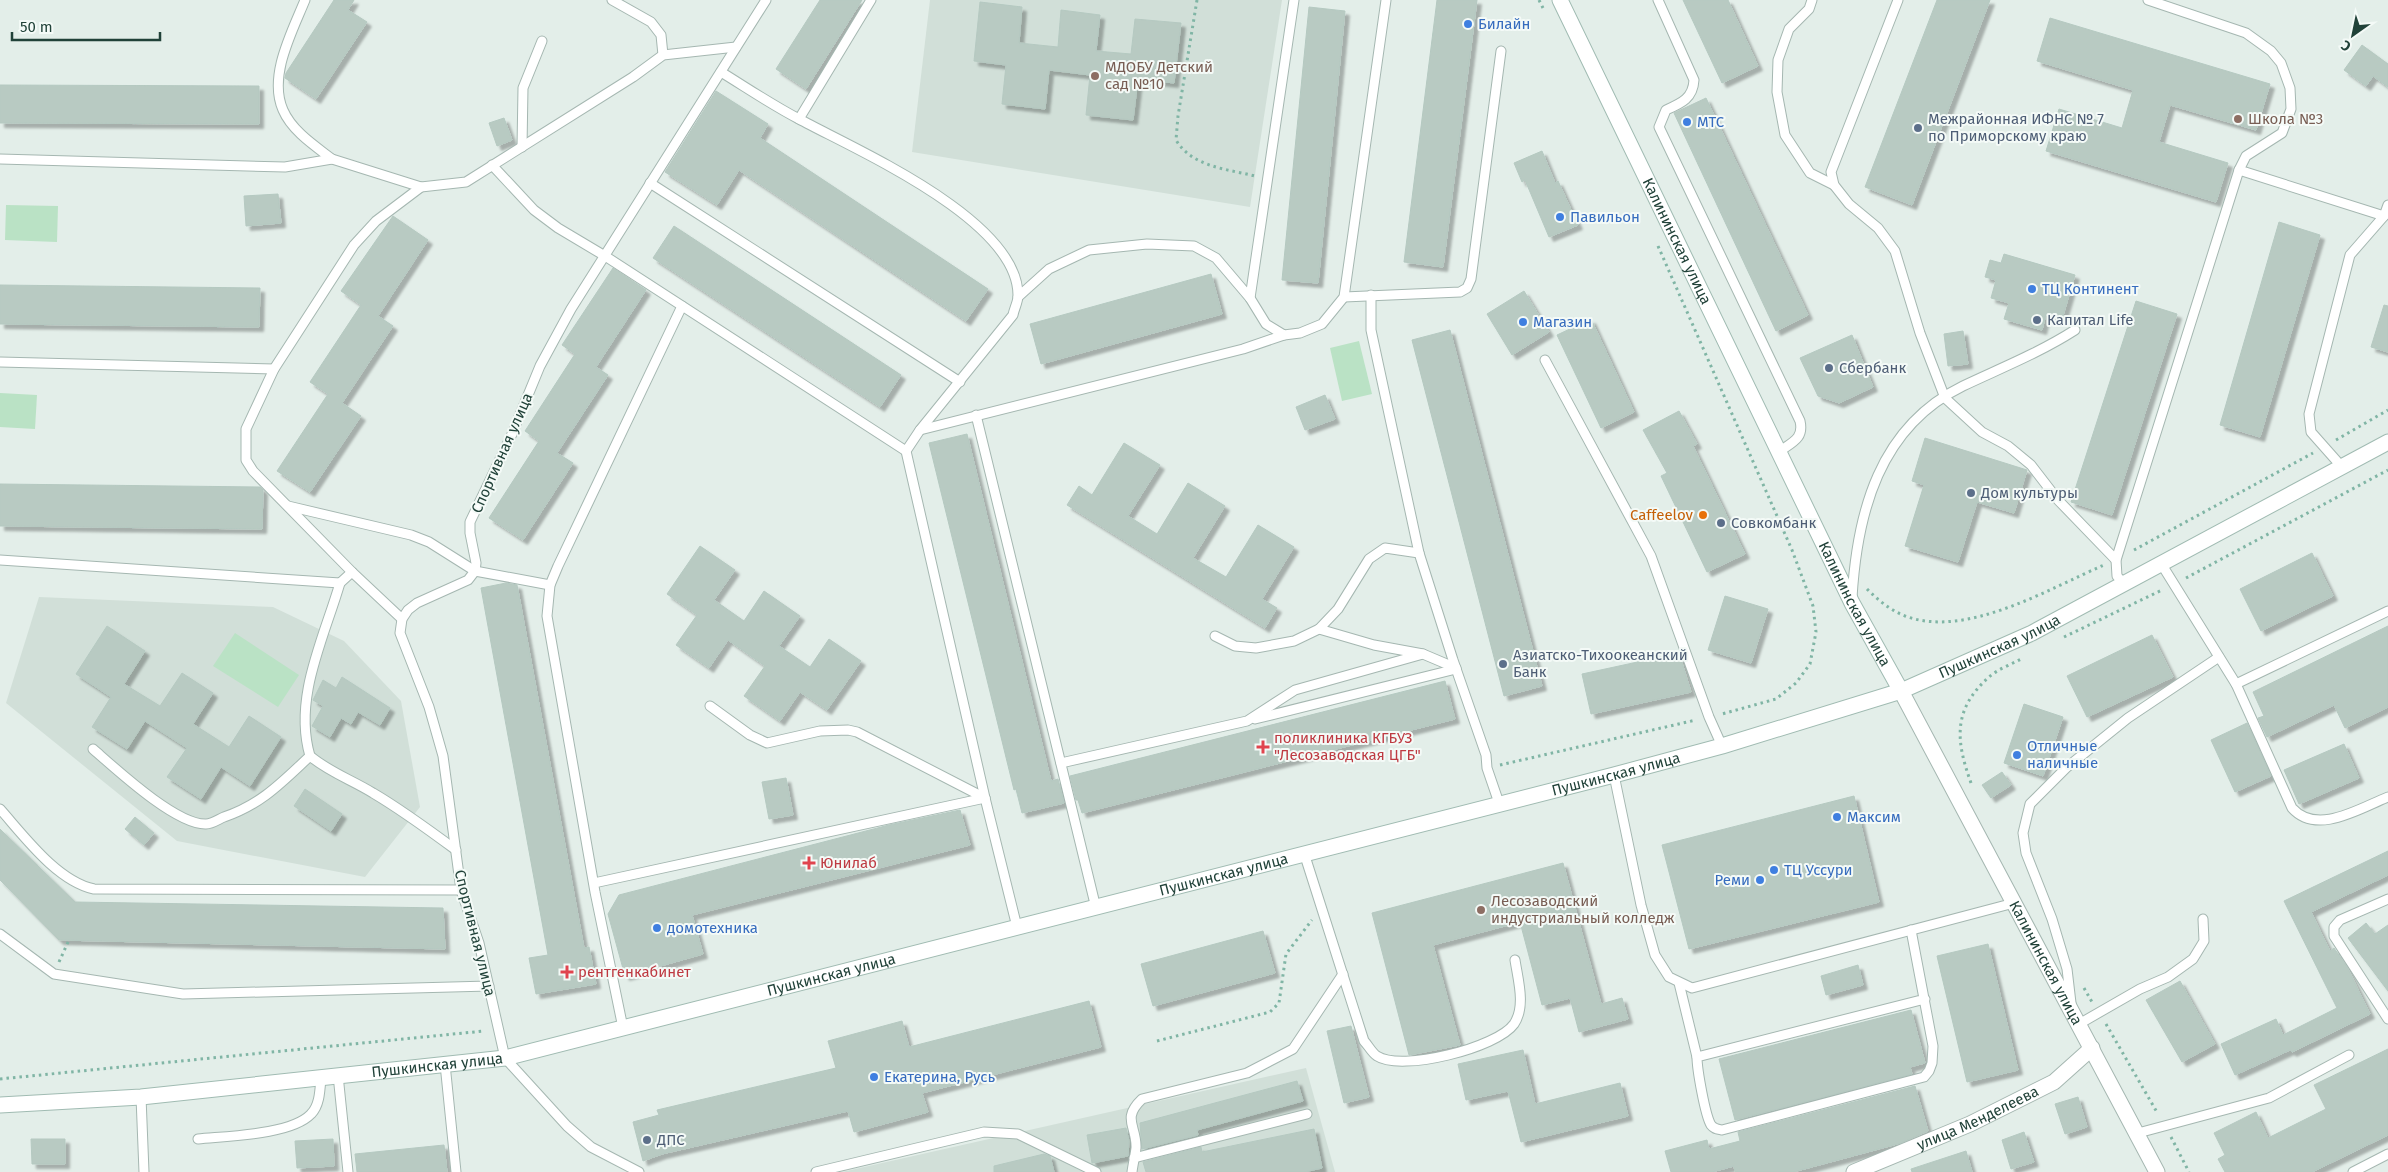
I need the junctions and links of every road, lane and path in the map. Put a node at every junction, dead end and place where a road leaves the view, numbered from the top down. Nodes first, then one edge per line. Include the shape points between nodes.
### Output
1 (305, 0) edge
2 (612, 0) edge
3 (766, 0) edge
4 (871, 0) edge
5 (1197, 0) edge
6 (1294, 0) edge
7 (1386, 0) edge
8 (1539, 0) edge
9 (1560, 0) edge
10 (1658, 0) edge
11 (1812, 0) edge
12 (1898, 0) edge
13 (2148, 0) edge
14 (1543, 9) dead end
15 (542, 41) dead end
16 (736, 47) junction
17 (1501, 51) dead end
18 (663, 55) junction
19 (721, 72) junction
20 (799, 119) junction
21 (522, 147) junction
22 (0, 159) edge
23 (332, 159) junction
24 (492, 165) junction
25 (2239, 170) junction
26 (1268, 179) junction
27 (650, 183) junction
28 (1834, 185) junction
29 (421, 187) junction
30 (2388, 205) edge
31 (2384, 216) junction
32 (1654, 237) dead end
33 (605, 256) junction
34 (1344, 296) junction
35 (1371, 296) junction
36 (1018, 297) junction
37 (1250, 298) junction
38 (682, 306) junction
39 (2075, 330) dead end
40 (1284, 335) junction
41 (1545, 360) dead end
42 (0, 362) edge
43 (274, 369) junction
44 (960, 382) junction
45 (1945, 398) junction
46 (2388, 410) edge
47 (976, 415) junction
48 (920, 430) junction
49 (2388, 442) edge
50 (2324, 447) junction
51 (906, 451) junction
52 (1780, 451) junction
53 (2342, 467) junction
54 (2388, 470) edge
55 (288, 506) junction
56 (1419, 552) junction
57 (0, 560) edge
58 (2116, 560) junction
59 (2162, 565) junction
60 (1854, 570) junction
61 (475, 571) junction
62 (352, 572) junction
63 (340, 583) junction
64 (2174, 584) junction
65 (550, 585) junction
66 (2125, 585) junction
67 (1852, 603) junction
68 (2388, 611) edge
69 (402, 619) junction
70 (1319, 629) junction
71 (1215, 636) dead end
72 (2061, 639) dead end
73 (1423, 654) junction
74 (2026, 656) dead end
75 (2219, 657) junction
76 (1456, 668) junction
77 (2236, 684) junction
78 (1901, 691) junction
79 (710, 706) dead end
80 (1709, 717) junction
81 (1247, 721) junction
82 (1722, 746) junction
83 (93, 749) dead end
84 (310, 756) junction
85 (1061, 762) junction
86 (1487, 768) junction
87 (1614, 775) junction
88 (1973, 788) dead end
89 (2388, 797) edge
90 (985, 798) junction
91 (1499, 803) junction
92 (0, 809) edge
93 (456, 850) junction
94 (1304, 853) junction
95 (594, 883) junction
96 (461, 890) junction
97 (2388, 899) edge
98 (2014, 903) junction
99 (1321, 907) junction
100 (1096, 908) junction
101 (2203, 919) dead end
102 (1018, 927) junction
103 (1912, 930) junction
104 (0, 934) edge
105 (69, 940) dead end
106 (1515, 960) dead end
107 (54, 974) junction
108 (1343, 974) junction
109 (1679, 983) junction
110 (2081, 984) dead end
111 (489, 986) junction
112 (1925, 999) junction
113 (2072, 1010) junction
114 (2100, 1014) junction
115 (2388, 1019) edge
116 (2079, 1024) junction
117 (623, 1028) junction
118 (499, 1030) junction
119 (1157, 1041) dead end
120 (2092, 1048) junction
121 (2349, 1055) dead end
122 (1697, 1056) junction
123 (505, 1058) junction
124 (445, 1064) junction
125 (338, 1075) junction
126 (321, 1077) junction
127 (0, 1080) edge
128 (141, 1097) junction
129 (0, 1105) edge
130 (1307, 1114) dead end
131 (2165, 1126) junction
132 (2138, 1133) junction
133 (198, 1139) dead end
134 (2388, 1154) edge
135 (1134, 1158) junction
136 (144, 1172) edge
137 (348, 1172) edge
138 (456, 1172) edge
139 (639, 1172) edge
140 (816, 1172) edge
141 (1096, 1172) edge
142 (1132, 1172) edge
143 (1854, 1172) edge
144 (2157, 1172) edge
145 (2189, 1172) edge
146 (2354, 1172) edge

1 - 23 lane via 287,47 278,94 284,112 304,137
2 - 18 lane via 651,22 661,35
3 - 16 lane, Спортивная улица
4 - 20 lane
5 - 26 path via 1176,140 1187,154 1209,166
6 - 26 lane
7 - 34 lane
8 - 14 path
9 - 52 main road, Калининская улица
10 - 52 lane via 1694,80 1693,90 1686,101 1666,110 1659,127 1800,421 1800,435
11 - 28 lane via 1809,9 1788,29 1778,60 1777,92 1785,135 1810,173
12 - 28 lane via 1831,172
13 - 25 lane via 2246,33 2271,51 2280,64 2290,88 2291,109 2282,133 2246,156
15 - 21 lane via 524,88
16 - 18 lane
16 - 19 lane, Спортивная улица
17 - 35 lane via 1471,279 1467,288 1460,292
18 - 21 lane
19 - 20 lane
19 - 27 lane, Спортивная улица
20 - 36 lane via 906,176 956,208 1004,255 1014,277
21 - 24 lane
22 - 23 lane via 285,167
23 - 29 lane
24 - 29 lane via 466,182
24 - 33 lane via 534,210
25 - 31 lane
25 - 58 lane
26 - 37 lane
27 - 33 lane, Спортивная улица
27 - 44 lane
28 - 45 lane via 1849,204 1878,228 1895,251 1920,333
29 - 43 lane via 376,221 354,245
30 - 31 lane
31 - 50 lane via 2350,255 2309,414 2311,432
32 - 80 path via 1792,550 1813,606 1816,632 1810,664 1796,683 1776,699
33 - 38 lane
33 - 61 lane, Спортивная улица via 540,366 470,522
34 - 35 lane
34 - 40 lane via 1322,324 1300,334
35 - 56 lane via 1372,330
36 - 37 lane via 1049,269 1089,250 1146,244 1194,246 1216,258
36 - 44 lane via 1013,315
37 - 40 lane via 1266,324
38 - 51 lane
38 - 65 lane
39 - 45 lane via 2050,347 1961,387
40 - 47 lane via 1243,349
41 - 80 lane via 1652,556
42 - 43 lane
43 - 55 lane via 246,429 246,460
44 - 48 lane
45 - 58 lane via 1982,432 2008,446 2031,465 2058,500
45 - 60 lane via 1904,430 1878,471 1860,530
46 - 50 path
47 - 48 lane
47 - 85 lane
48 - 51 lane
49 - 53 main road, Пушкинская улица
50 - 53 lane
50 - 58 path
51 - 90 lane
52 - 67 main road, Калининская улица
53 - 59 main road, Пушкинская улица
54 - 64 path
55 - 61 lane via 411,535 429,542
55 - 62 lane
56 - 70 lane via 1385,548 1369,559 1338,609
56 - 76 lane
57 - 63 lane
58 - 60 path via 1998,611 1937,622 1905,616 1880,602 1861,583
58 - 66 lane via 2117,576
59 - 64 lane
59 - 66 main road, Пушкинская улица
60 - 67 lane
61 - 65 lane
61 - 69 lane via 468,580 418,603
62 - 63 lane
62 - 69 lane
63 - 84 lane via 310,679 305,738
64 - 72 path
64 - 75 lane
65 - 95 lane via 547,616
66 - 78 main road, Пушкинская улица via 2032,633
67 - 78 main road, Калининская улица
68 - 77 lane
69 - 93 lane, Спортивная улица via 400,633 429,707 443,756
70 - 71 lane via 1294,641 1256,648 1235,646
70 - 73 lane via 1374,645
73 - 76 lane
73 - 81 lane via 1295,690
74 - 88 path via 1990,677 1968,702 1962,716 1963,759
75 - 77 lane
75 - 113 lane via 2128,718 2066,768 2030,804 2023,833 2026,853 2067,969
76 - 81 lane
76 - 86 lane via 1486,755
77 - 89 lane via 2292,808 2299,816 2313,821 2335,819
78 - 82 main road, Пушкинская улица
78 - 98 main road, Калининская улица
79 - 90 lane via 750,735 767,743 820,731 857,732
80 - 82 lane
80 - 86 path
81 - 85 lane
82 - 87 main road, Пушкинская улица
83 - 84 lane via 143,792 184,818 206,824 246,810
84 - 93 lane via 404,812
85 - 100 lane
86 - 91 lane
87 - 91 main road, Пушкинская улица
87 - 109 lane via 1641,905 1655,955 1669,977
90 - 95 lane
90 - 102 lane
91 - 94 main road, Пушкинская улица
92 - 96 lane via 44,858 74,882 94,889
93 - 96 lane, Спортивная улица
94 - 99 lane
94 - 100 main road, Пушкинская улица
95 - 117 lane
96 - 111 lane, Спортивная улица
97 - 115 lane via 2340,920 2334,927 2334,936
98 - 103 lane
98 - 113 main road, Калининская улица
99 - 108 lane
99 - 119 path via 1286,954 1279,1003 1270,1012
100 - 102 main road, Пушкинская улица
101 - 114 lane via 2204,941 2193,959 2168,977
102 - 117 main road, Пушкинская улица
103 - 109 lane via 1692,988
103 - 112 lane
104 - 107 lane
105 - 107 path
106 - 108 lane via 1521,1007 1514,1024 1501,1036 1456,1054 1400,1061 1377,1056 1364,1041
107 - 111 lane via 183,994
108 - 135 lane via 1293,1049 1247,1073 1142,1099 1133,1107 1130,1122 1136,1146
109 - 122 lane
110 - 114 path
111 - 118 lane, Спортивная улица
112 - 122 lane
112 - 122 lane via 1934,1055 1924,1077 1722,1130 1710,1124
113 - 116 main road, Калининская улица
114 - 116 lane
114 - 131 path
116 - 120 main road, Калининская улица
117 - 123 main road, Пушкинская улица
118 - 123 lane, Спортивная улица
118 - 127 path
120 - 132 main road, Калининская улица
120 - 143 main road, улица Менделеева via 2054,1082 1970,1124
121 - 131 lane via 2269,1098
123 - 124 main road, Пушкинская улица
123 - 139 lane via 567,1126 591,1146
124 - 125 main road, Пушкинская улица
124 - 138 lane
125 - 126 main road, Пушкинская улица
125 - 137 lane
126 - 128 main road, Пушкинская улица
126 - 133 lane via 318,1100 311,1114 285,1129
128 - 129 main road, Пушкинская улица
128 - 136 lane
130 - 135 lane
131 - 132 lane
131 - 145 path
132 - 144 main road, Калининская улица
134 - 146 lane
135 - 142 lane
140 - 141 lane via 984,1132 1018,1134

